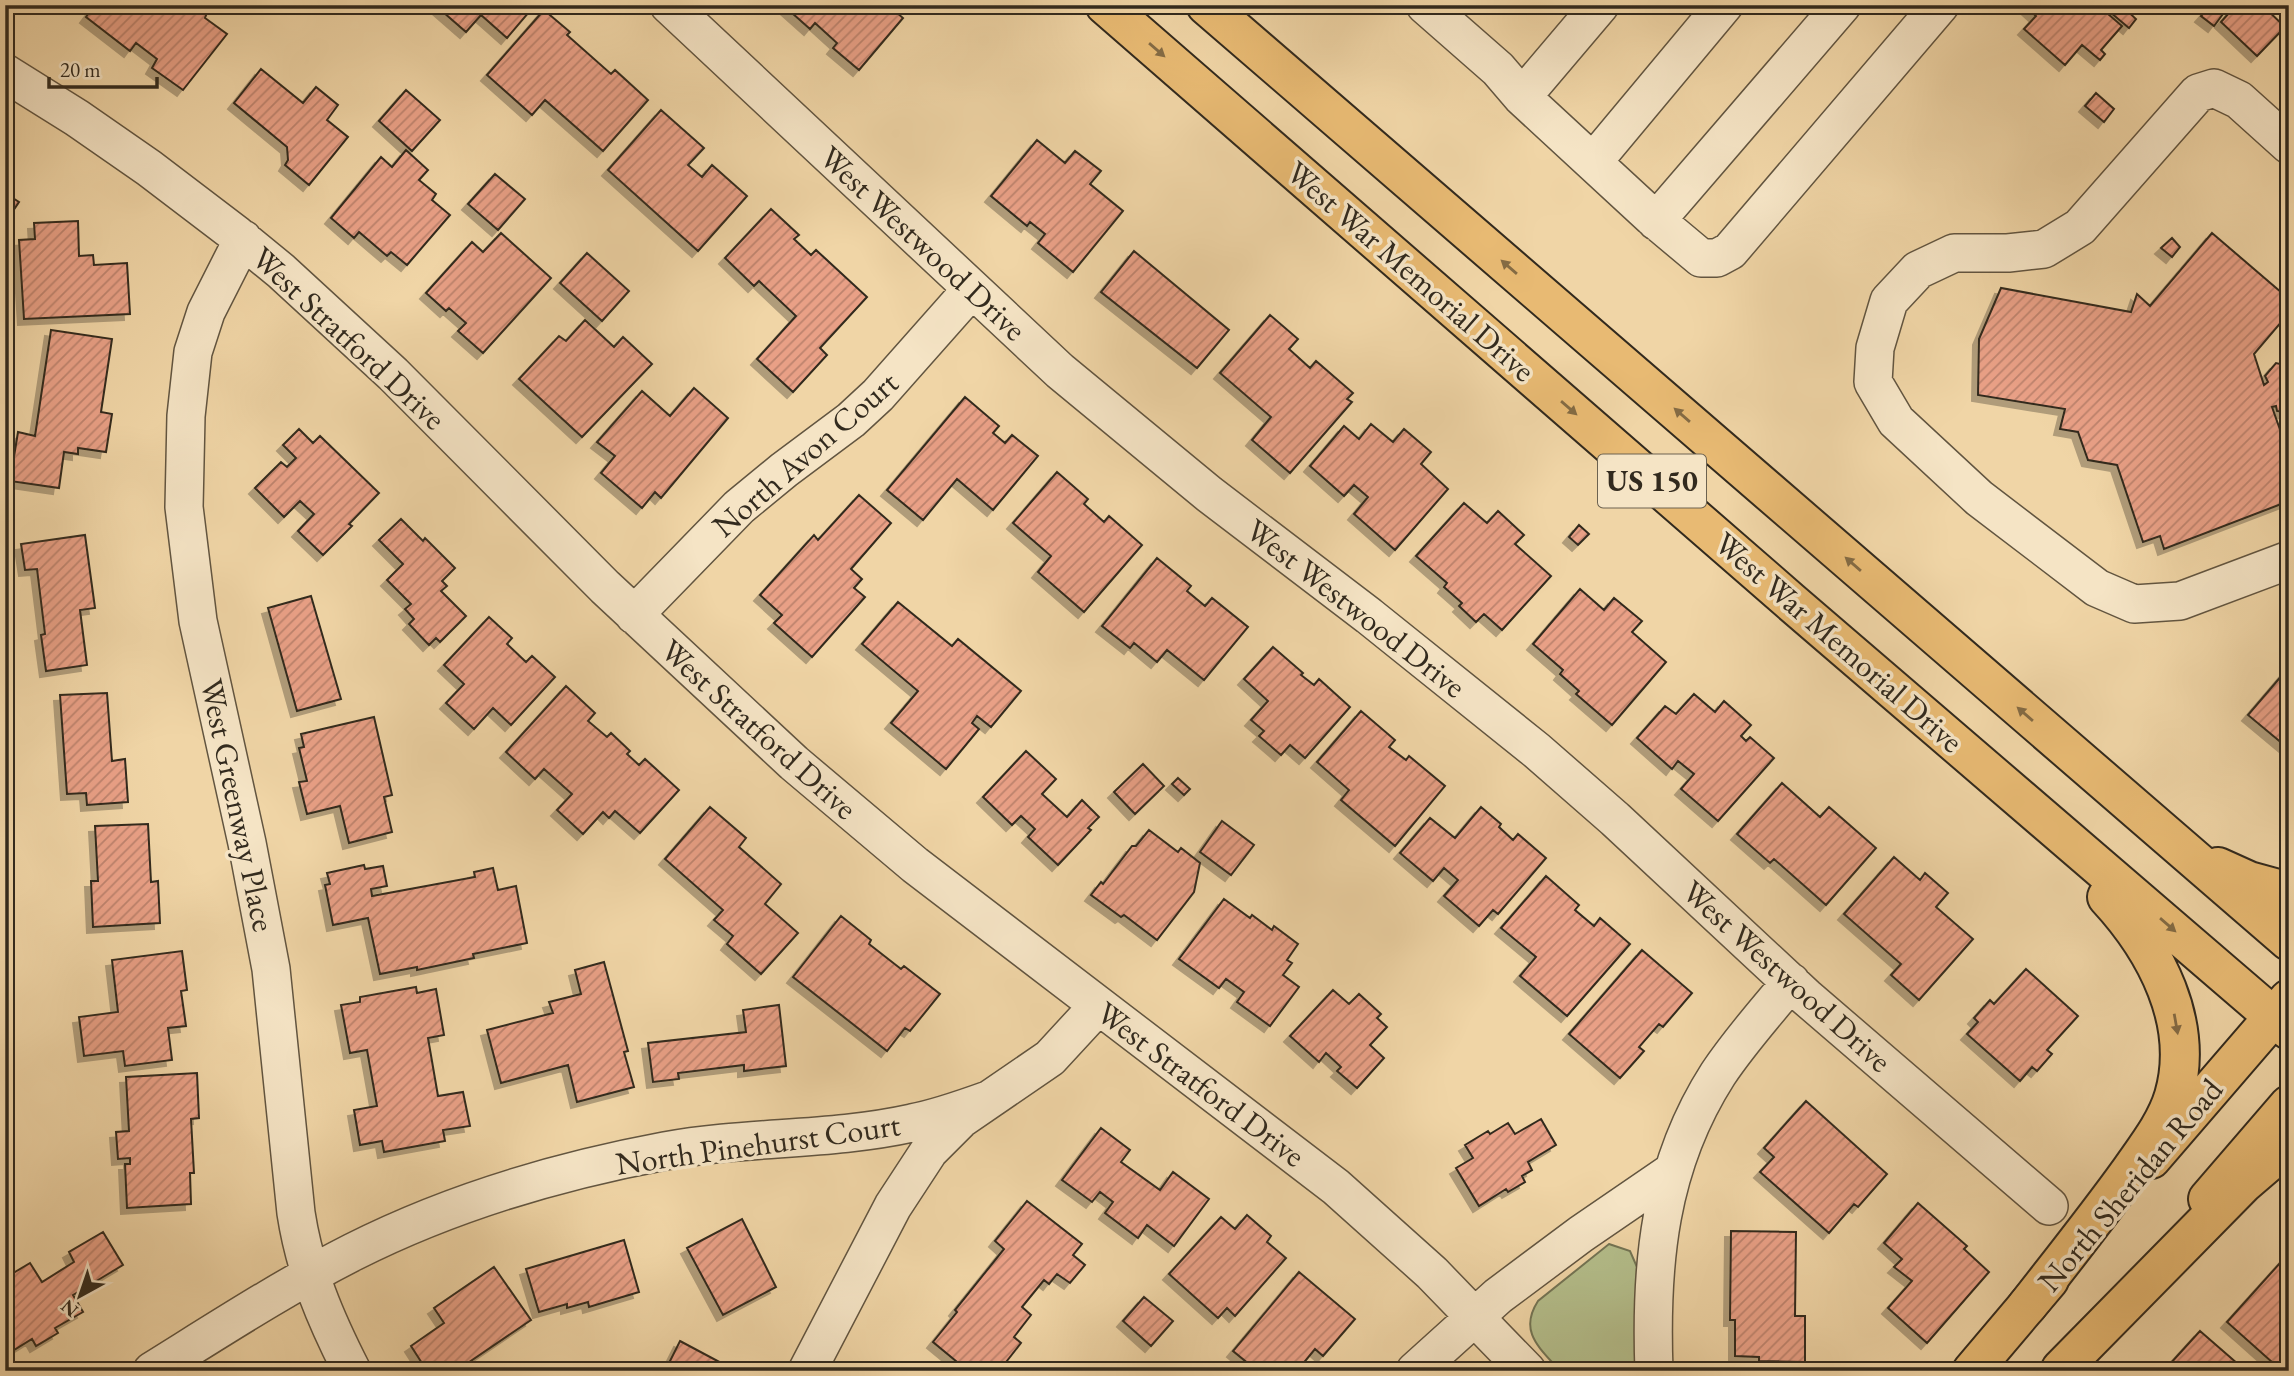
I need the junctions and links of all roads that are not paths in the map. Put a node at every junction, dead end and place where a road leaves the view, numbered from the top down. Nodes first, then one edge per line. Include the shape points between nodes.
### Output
1 (669, 5) edge
2 (1105, 5) edge
3 (1206, 5) edge
4 (1425, 5) edge
5 (1600, 5) edge
6 (1724, 5) edge
7 (1842, 5) edge
8 (1940, 5) edge
9 (5, 73) edge
10 (1522, 97) junction
11 (2289, 145) edge
12 (1592, 162) junction
13 (1656, 221) junction
14 (243, 239) junction
15 (971, 290) junction
16 (2289, 560) edge
17 (634, 615) junction
18 (1919, 711) junction
19 (2070, 753) junction
20 (2289, 892) edge
21 (2289, 941) edge
22 (1791, 982) junction
23 (1098, 1006) junction
24 (2284, 1015) edge
25 (988, 1100) junction
26 (2289, 1105) edge
27 (2289, 1150) edge
28 (1673, 1171) junction
29 (2049, 1206) dead end
30 (309, 1277) junction
31 (2027, 1306) junction
32 (1475, 1316) junction
33 (2061, 1370) edge
34 (152, 1371) edge
35 (352, 1371) edge
36 (807, 1371) edge
37 (1415, 1371) edge
38 (1527, 1371) edge
39 (1654, 1371) edge
40 (1972, 1371) edge

1 - 15 street, West Westwood Drive
2 -> 18 main road, West War Memorial Drive / US 150
19 -> 3 main road, West War Memorial Drive / US 150
4 - 10 street via 1499,69
5 - 10 street
6 - 12 street
7 - 13 street
8 - 13 street via 1730,251 1717,258 1701,258
9 - 14 street, West Stratford Drive via 134,157
10 - 12 street
11 - 16 street via 2239,100 2214,88 2198,93 2080,227 2044,249 1954,253 1918,270 1889,301 1875,348 1873,382 1905,430 1979,498 2096,588 2134,604 2180,601
12 - 13 street
14 - 17 street, West Stratford Drive via 385,366
14 - 30 street, West Greenway Place via 201,324 193,352 184,507 198,621 271,969 296,1213
15 - 17 street, North Avon Court via 878,395 739,508
15 - 22 street, West Westwood Drive via 1120,422 1536,750
17 - 23 street, West Stratford Drive via 866,825
18 -> 24 main road, West War Memorial Drive / US 150
18 -> 31 main road via 2121,912 2164,980 2177,1027 2176,1085 2163,1120
19 - 20 main road via 2204,859 2249,881
19 - 21 main road, West War Memorial Drive / US 150
22 - 28 street via 1717,1076 1688,1130
22 - 29 street, West Westwood Drive
23 - 25 street via 1050,1058
23 - 32 street, West Stratford Drive via 1336,1187
24 - 31 main road, North Sheridan Road
25 - 30 street, North Pinehurst Court via 911,1124 667,1151 552,1177 476,1201 374,1242
25 - 36 street via 948,1131 920,1163
26 - 33 main road
27 - 33 main road via 2244,1183
28 - 32 street via 1581,1234
28 - 39 street via 1655,1260
30 - 34 street, North Pinehurst Court
30 - 35 street, West Greenway Place
31 - 40 main road, North Sheridan Road
32 - 37 street
32 - 38 street, West Stratford Drive

